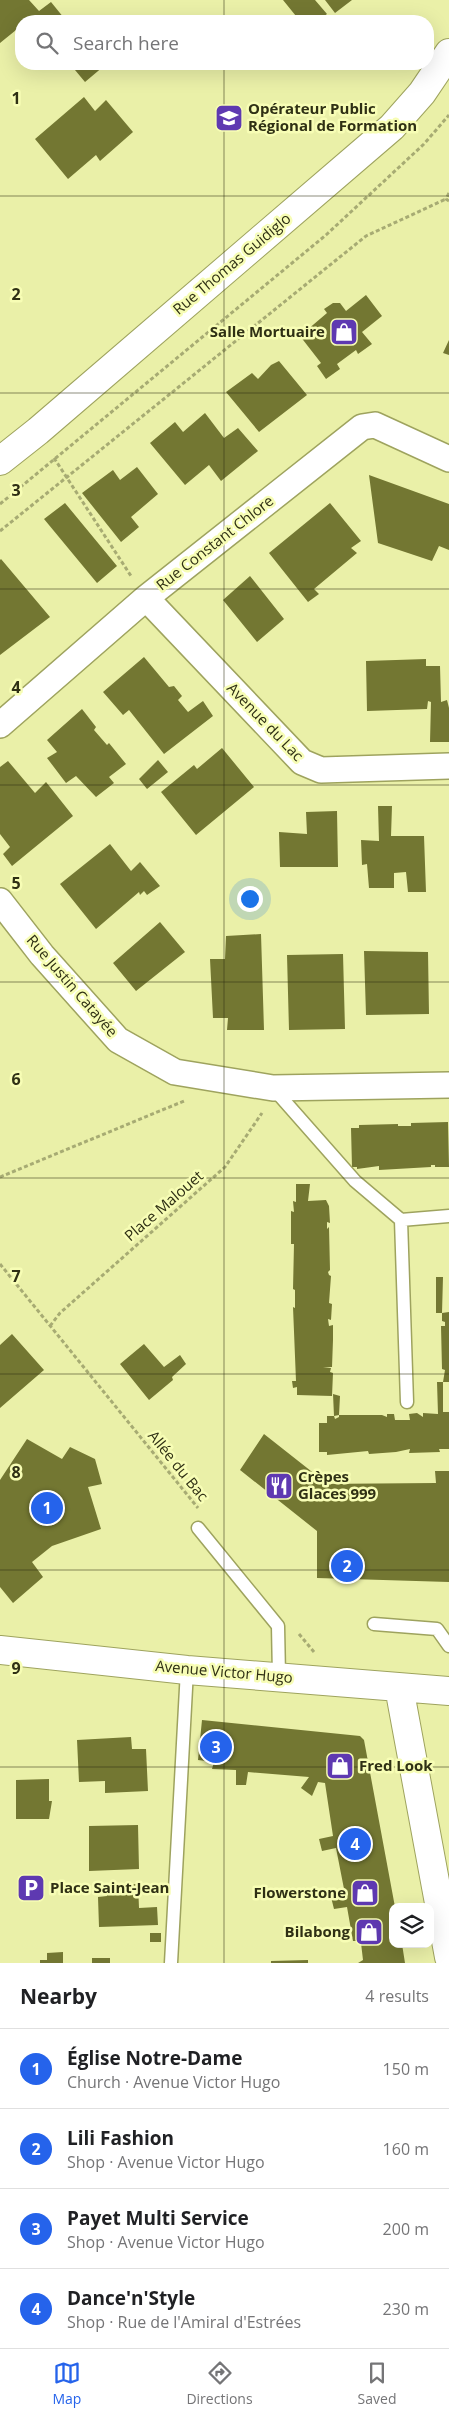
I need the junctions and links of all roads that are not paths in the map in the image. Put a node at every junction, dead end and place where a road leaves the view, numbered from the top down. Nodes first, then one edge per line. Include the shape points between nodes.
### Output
1 (449, 53) edge
2 (449, 459) edge
3 (0, 461) edge
4 (146, 598) junction
5 (0, 725) edge
6 (449, 766) edge
7 (0, 901) edge
8 (449, 1085) edge
9 (274, 1088) junction
10 (449, 1216) edge
11 (401, 1220) junction
12 (407, 1402) dead end
13 (198, 1528) dead end
14 (374, 1624) dead end
15 (449, 1646) edge
16 (0, 1650) edge
17 (187, 1670) junction
18 (279, 1676) junction
19 (399, 1687) junction
20 (449, 1692) edge
21 (449, 1957) edge
22 (171, 1963) edge

1 - 3 main road, Rue Thomas Guidiglo via 422,93 392,127
2 - 4 street, Rue Constant Chlore via 375,425 362,427
4 - 5 street, Rue Constant Chlore
4 - 6 street, Avenue du Lac via 302,762 321,770
7 - 9 street, Rue Justin Catayée via 42,955 118,1040 175,1072
8 - 9 street, Rue Justin Catayée
9 - 11 lane via 355,1181
10 - 11 lane
11 - 12 lane
13 - 18 lane via 278,1626
14 - 15 lane via 437,1629
16 - 17 main road, Avenue Victor Hugo
17 - 18 main road, Avenue Victor Hugo
17 - 22 lane
18 - 19 main road, Avenue Victor Hugo
19 - 20 main road, Avenue Victor Hugo
19 - 21 main road

